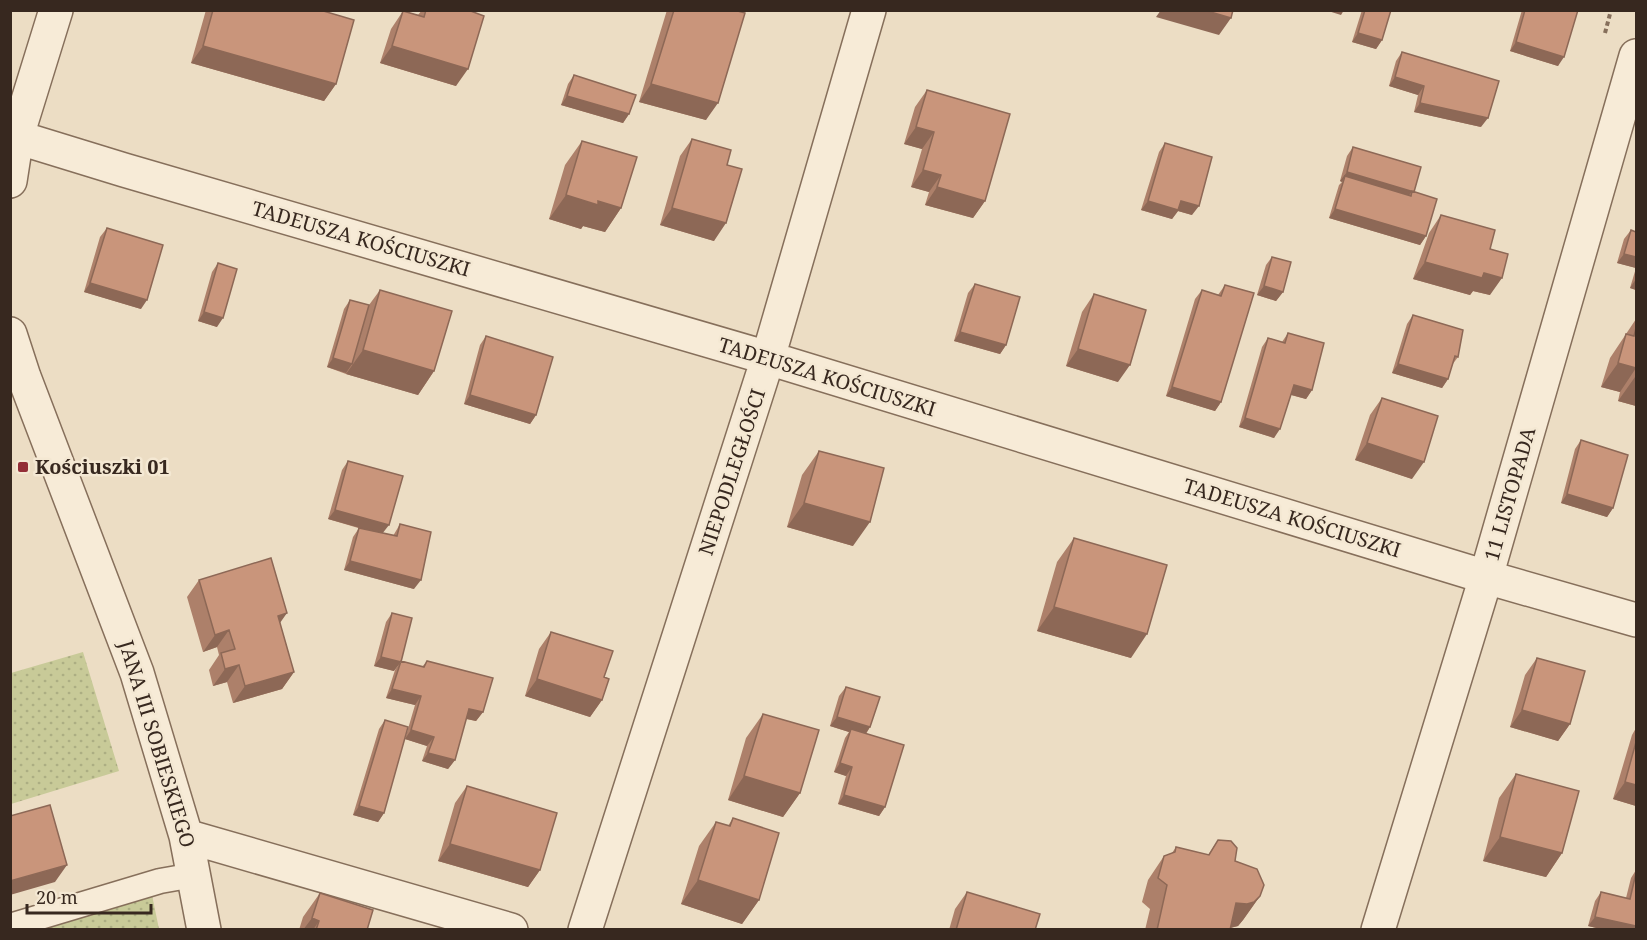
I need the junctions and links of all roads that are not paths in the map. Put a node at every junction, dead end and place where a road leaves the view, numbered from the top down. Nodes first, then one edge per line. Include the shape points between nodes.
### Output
1 (56, 10) edge
2 (868, 10) edge
3 (1636, 56) edge
4 (14, 136) edge
5 (10, 181) edge
6 (10, 334) edge
7 (768, 358) junction
8 (1486, 577) junction
9 (1636, 620) edge
10 (186, 837) junction
11 (194, 875) junction
12 (10, 926) edge
13 (204, 930) edge
14 (511, 930) edge
15 (585, 930) edge
16 (1378, 930) edge

1 - 4 street
2 - 7 street, NIEPODLEGŁOŚCI
3 - 8 street, 11 LISTOPADA
4 - 5 street
4 - 7 street, TADEUSZA KOŚCIUSZKI
6 - 10 street, JANA III SOBIESKIEGO via 135,664
7 - 8 street, TADEUSZA KOŚCIUSZKI
7 - 15 street, NIEPODLEGŁOŚCI
8 - 9 street, TADEUSZA KOŚCIUSZKI
8 - 16 street, 11 LISTOPADA
10 - 11 street, JANA III SOBIESKIEGO
10 - 14 street
11 - 12 lane via 160,881
11 - 13 street, JANA III SOBIESKIEGO

